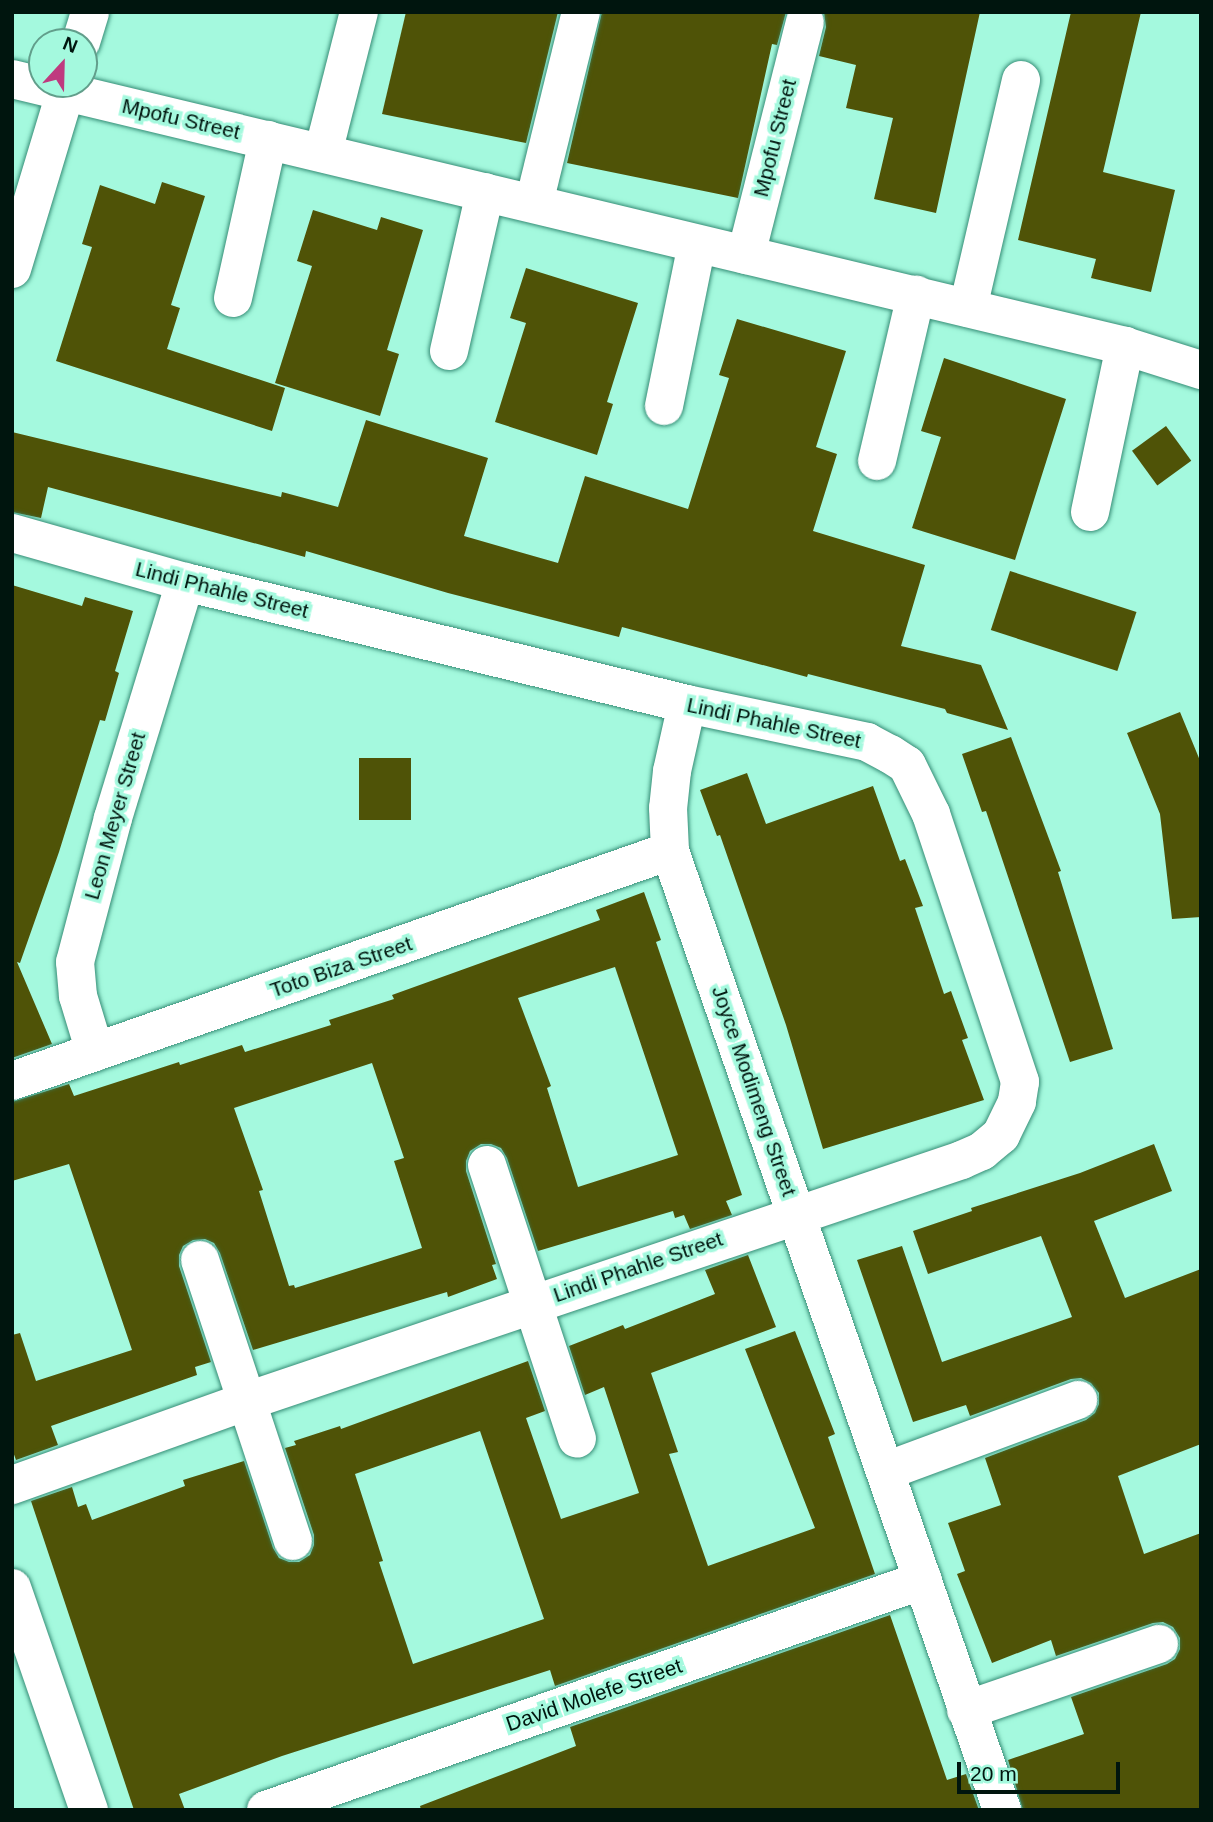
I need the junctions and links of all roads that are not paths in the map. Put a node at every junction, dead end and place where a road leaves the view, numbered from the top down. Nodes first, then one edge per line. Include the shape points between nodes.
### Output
1 (359, 12) edge
2 (581, 12) edge
3 (805, 22) dead end
4 (1021, 80) dead end
5 (98, 96) edge
6 (64, 98) edge
7 (268, 140) junction
8 (323, 153) junction
9 (485, 192) junction
10 (534, 203) junction
11 (697, 244) junction
12 (746, 255) junction
13 (12, 269) edge
14 (916, 295) junction
15 (233, 298) dead end
16 (968, 308) junction
17 (1125, 346) junction
18 (449, 351) dead end
19 (1201, 370) edge
20 (664, 406) dead end
21 (877, 461) dead end
22 (1090, 512) dead end
23 (12, 533) edge
24 (185, 582) junction
25 (687, 705) junction
26 (670, 851) junction
27 (95, 1052) junction
28 (12, 1081) edge
29 (487, 1165) dead end
30 (798, 1213) junction
31 (200, 1260) dead end
32 (531, 1304) junction
33 (1078, 1400) dead end
34 (247, 1401) junction
35 (577, 1439) dead end
36 (886, 1471) junction
37 (12, 1485) edge
38 (293, 1541) dead end
39 (923, 1580) junction
40 (12, 1588) edge
41 (1159, 1644) dead end
42 (966, 1710) junction
43 (89, 1810) edge
44 (266, 1810) edge
45 (1002, 1810) edge

1 - 8 street
2 - 10 street
3 - 12 street, Mpofu Street
4 - 16 street
5 - 7 street, Mpofu Street
6 - 13 street
7 - 8 street, Mpofu Street
7 - 15 street, Mpofu Street
8 - 9 street, Mpofu Street
9 - 10 street, Mpofu Street
9 - 18 street
10 - 11 street, Mpofu Street
11 - 12 street, Mpofu Street
11 - 20 street
12 - 14 street, Mpofu Street
14 - 16 street, Mpofu Street
14 - 21 street
16 - 17 street, Mpofu Street
17 - 19 street, Mpofu Street
17 - 22 street
23 - 24 street, Lindi Phahle Street
24 - 25 street, Lindi Phahle Street
24 - 27 street, Leon Meyer Street via 113,818 75,962 78,996
25 - 26 street, Joyce Modimeng Street via 672,771
25 - 30 street, Lindi Phahle Street via 867,742 907,765 932,814 1020,1082 1011,1118 982,1152
26 - 27 street, Toto Biza Street
26 - 30 street, Joyce Modimeng Street
27 - 28 street, Toto Biza Street
29 - 32 street, Lindi Phahle Street
30 - 32 street, Lindi Phahle Street
30 - 36 street, Joyce Modimeng Street
31 - 34 street
32 - 34 street, Lindi Phahle Street
32 - 35 street, Lindi Phahle Street
33 - 36 street
34 - 37 street, Lindi Phahle Street
34 - 38 street
36 - 39 street, Joyce Modimeng Street
39 - 42 street, Joyce Modimeng Street
39 - 44 street, David Molefe Street
40 - 43 street
41 - 42 street
42 - 45 street, Joyce Modimeng Street

